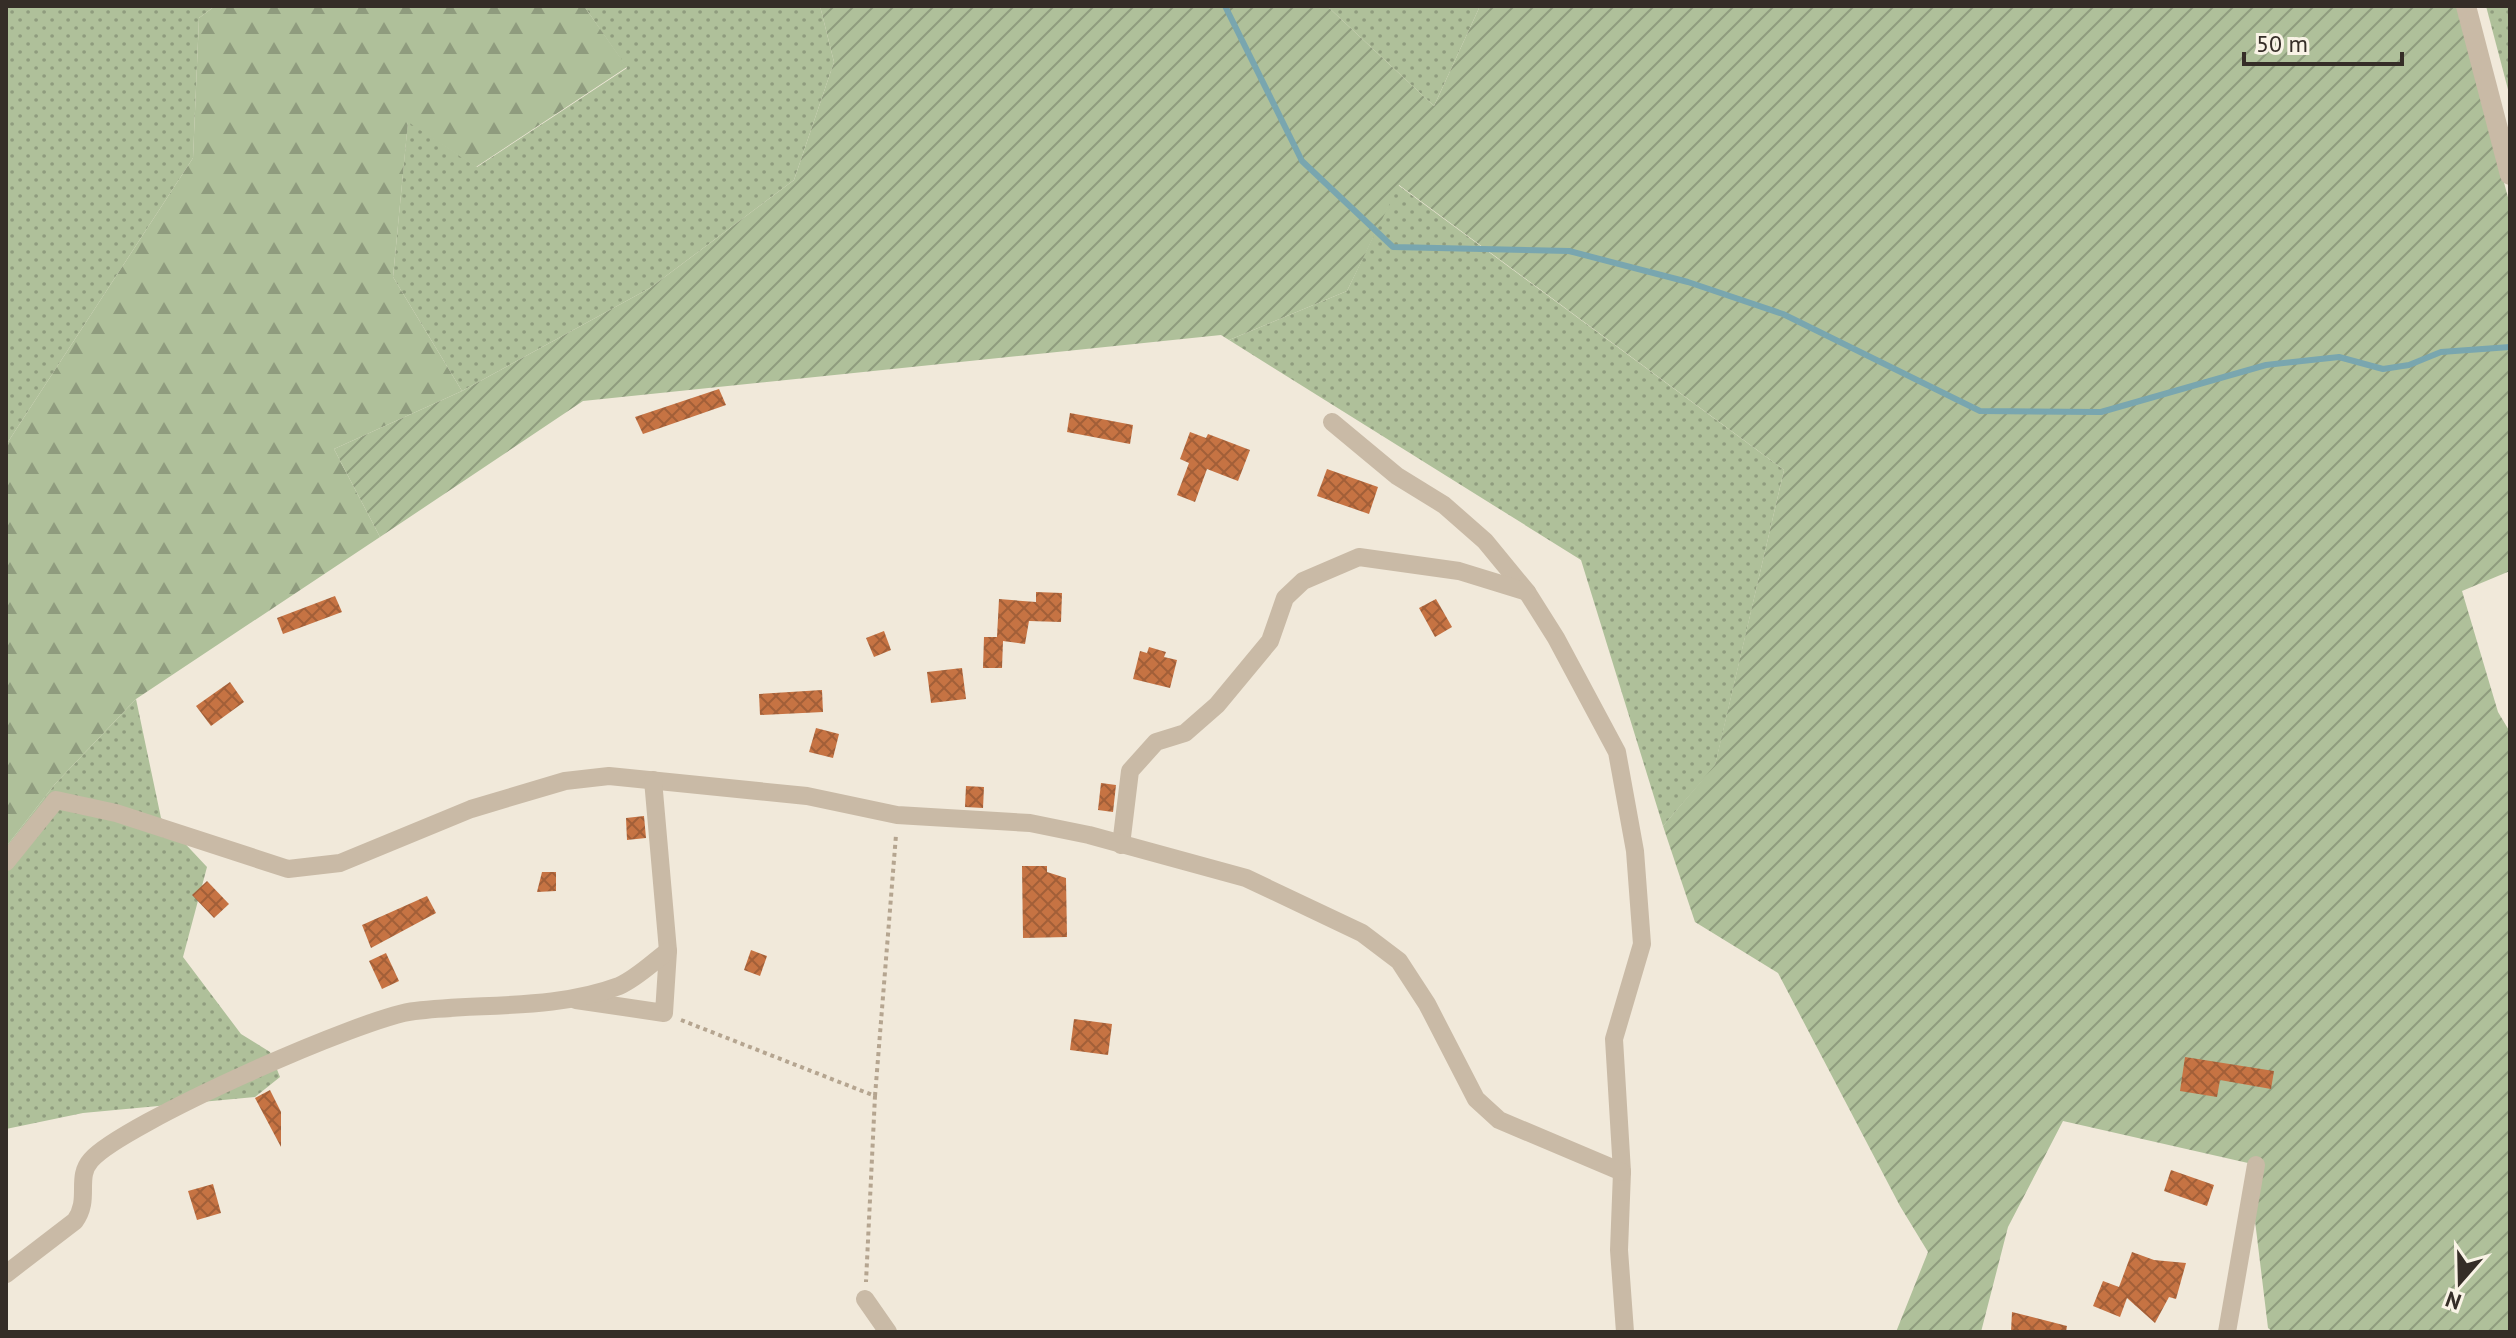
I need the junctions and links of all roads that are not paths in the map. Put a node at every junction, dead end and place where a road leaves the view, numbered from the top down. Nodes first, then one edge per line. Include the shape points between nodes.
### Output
1 (2466, 6) edge
2 (2510, 175) edge
3 (1332, 422) dead end
4 (1527, 592) junction
5 (653, 780) junction
6 (1121, 845) junction
7 (6, 862) edge
8 (668, 951) junction
9 (573, 1000) junction
10 (2256, 1165) dead end
11 (1622, 1172) junction
12 (6, 1274) edge
13 (865, 1299) road end
14 (888, 1332) edge
15 (1625, 1332) edge
16 (2227, 1332) edge

1 - 2 street
3 - 4 street via 1397,476 1444,505 1485,541
4 - 6 street via 1459,571 1359,557 1303,581 1285,598 1270,641 1217,705 1185,733 1156,742 1130,771
4 - 11 street via 1617,752 1626,792 1642,944 1614,1039
5 - 6 street via 807,796 897,815 1030,823
5 - 7 street via 609,776 565,781 471,809 373,852 288,869 116,813 56,800
5 - 8 street
6 - 11 street via 1246,878 1362,933 1399,961 1476,1099 1499,1120
8 - 9 street via 622,985
8 - 9 street via 664,1013
9 - 12 street via 413,1011 383,1018 144,1125 90,1161 83,1173 82,1210 75,1221
10 - 16 street
11 - 15 street via 1619,1250
13 - 14 street

